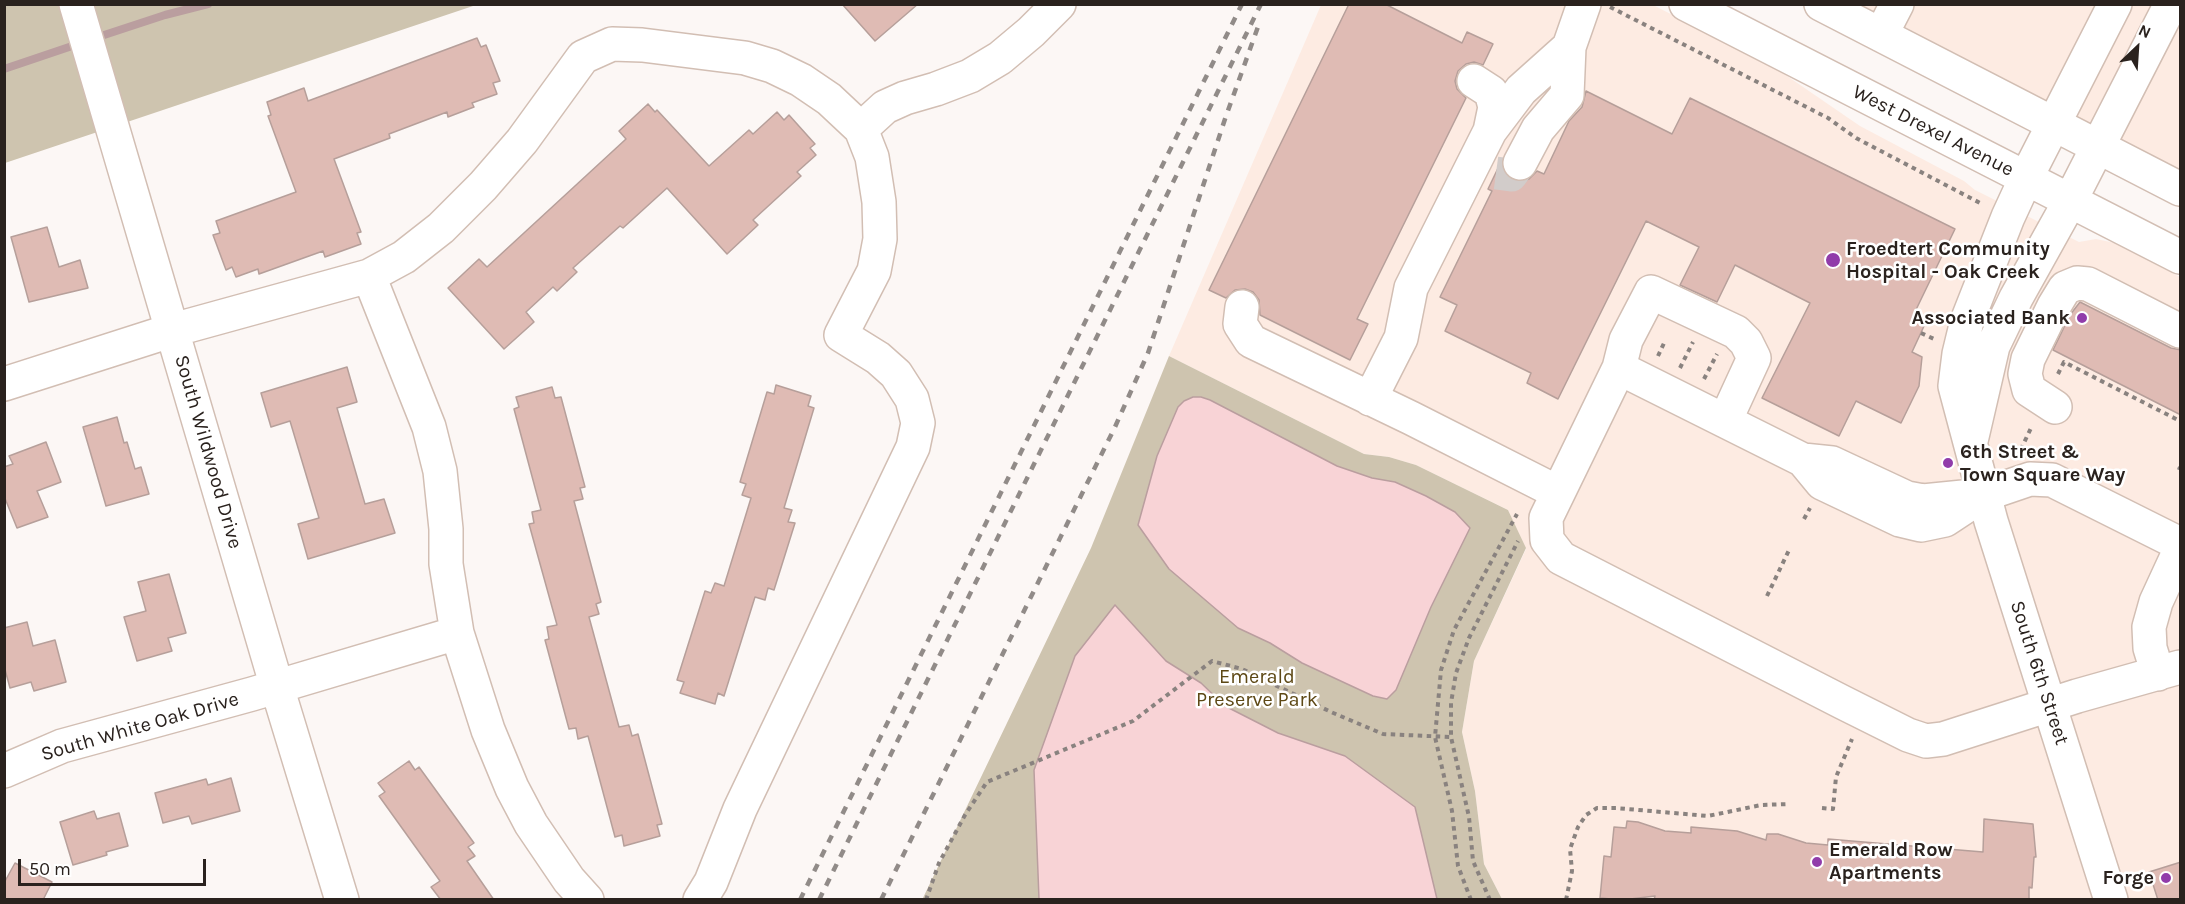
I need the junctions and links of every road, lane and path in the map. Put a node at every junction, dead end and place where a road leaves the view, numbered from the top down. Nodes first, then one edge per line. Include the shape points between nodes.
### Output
1 (76, 4) edge
2 (1059, 4) edge
3 (1584, 4) edge
4 (1686, 4) edge
5 (1821, 4) edge
6 (1897, 4) edge
7 (2115, 4) edge
8 (2171, 4) edge
9 (1620, 12) dead end
10 (1881, 35) junction
11 (1569, 47) junction
12 (1474, 81) dead end
13 (2053, 123) junction
14 (861, 129) junction
15 (1490, 131) junction
16 (2099, 146) junction
17 (1497, 167) junction
18 (2025, 178) junction
19 (2181, 189) edge
20 (1968, 197) dead end
21 (2070, 201) junction
22 (1947, 245) dead end
23 (1969, 257) dead end
24 (2181, 257) edge
25 (369, 276) junction
26 (1242, 307) dead end
27 (1717, 324) junction
28 (173, 330) junction
29 (2181, 331) edge
30 (1921, 333) dead end
31 (1940, 343) dead end
32 (1619, 368) junction
33 (4, 384) edge
34 (1680, 398) junction
35 (1370, 399) junction
36 (2048, 403) junction
37 (1725, 421) junction
38 (2181, 421) edge
39 (1970, 446) junction
40 (2012, 452) dead end
41 (1557, 492) junction
42 (1983, 495) junction
43 (1521, 507) dead end
44 (1515, 517) junction
45 (1516, 525) dead end
46 (1517, 533) dead end
47 (2181, 544) edge
48 (1790, 549) dead end
49 (2181, 550) edge
50 (1767, 596) dead end
51 (2166, 611) edge
52 (457, 633) junction
53 (2170, 670) edge
54 (277, 687) junction
55 (2049, 705) junction
56 (1451, 736) junction
57 (1435, 737) junction
58 (1852, 739) dead end
59 (4, 771) edge
60 (1789, 804) dead end
61 (1822, 808) dead end
62 (342, 900) edge
63 (587, 900) edge
64 (700, 900) edge
65 (926, 900) edge
66 (1471, 900) edge
67 (1490, 900) edge
68 (1566, 900) edge
69 (2111, 900) edge

1 - 28 street, South Wildwood Drive
2 - 14 street via 1000,58 970,76 885,106
3 - 11 street
4 - 18 street, West Drexel Avenue
5 - 10 street
6 - 10 street
7 - 13 street, South 6th Street
8 - 16 street, South 6th Street
9 - 20 path via 1828,118 1856,138
10 - 13 street
11 - 15 street via 1521,90
11 - 17 street via 1567,95
12 - 15 street via 1491,92 1495,107
13 - 16 street
13 - 18 street, South 6th Street
14 - 25 street via 829,99 772,66 745,58 612,44 583,57 522,141 441,228 404,257
14 - 64 street via 872,157 880,239 874,271 841,335 896,374 912,399 918,423 913,447
15 - 17 street
16 - 19 street
16 - 21 street, South 6th Street
17 - 35 street via 1411,288 1401,338
18 - 21 street, West Drexel Avenue
18 - 39 street, South 6th Street via 1967,321 1959,354 1955,386
21 - 24 street, West Drexel Avenue
21 - 39 street, South 6th Street via 1993,346
22 - 23 path
25 - 28 street
25 - 52 street via 429,427 440,471 446,564
26 - 35 street via 1240,324 1251,341
27 - 32 street via 1651,292 1626,340
27 - 34 path
27 - 34 path
27 - 37 street via 1746,342 1754,358
28 - 33 street
28 - 54 street, South Wildwood Drive
29 - 36 street via 2088,284 2065,288 2028,359 2025,374 2029,390
30 - 31 path
32 - 34 street
32 - 41 street
34 - 37 street
35 - 41 street
36 - 38 path via 2064,362
36 - 40 path via 2021,449
37 - 42 street via 1803,460 1832,462 1907,498 1923,501
39 - 42 street, South 6th Street
41 - 55 street via 1546,518 1547,540 1561,558 1908,735 1926,741 1942,739
42 - 47 street via 2030,479 2052,480
42 - 55 street, South 6th Street
43 - 44 path
44 - 45 path
44 - 57 path via 1454,630 1441,670
46 - 56 path via 1518,541 1469,638 1456,673
48 - 50 path
49 - 51 street via 2156,603
51 - 53 street via 2149,627 2150,648
52 - 54 street, South White Oak Drive
52 - 63 street via 488,730 512,788 550,854
53 - 55 street
54 - 59 street, South White Oak Drive via 62,746
54 - 62 street, South Wildwood Drive
55 - 69 street, South 6th Street
56 - 57 path
56 - 67 path via 1469,817 1473,861
57 - 65 path via 1383,734 1242,669 1212,661 1133,721 987,782 939,863
57 - 66 path via 1452,811 1458,866
58 - 61 path via 1836,777 1833,809
60 - 68 path via 1761,805 1708,816 1597,808 1578,827 1570,849 1572,871

